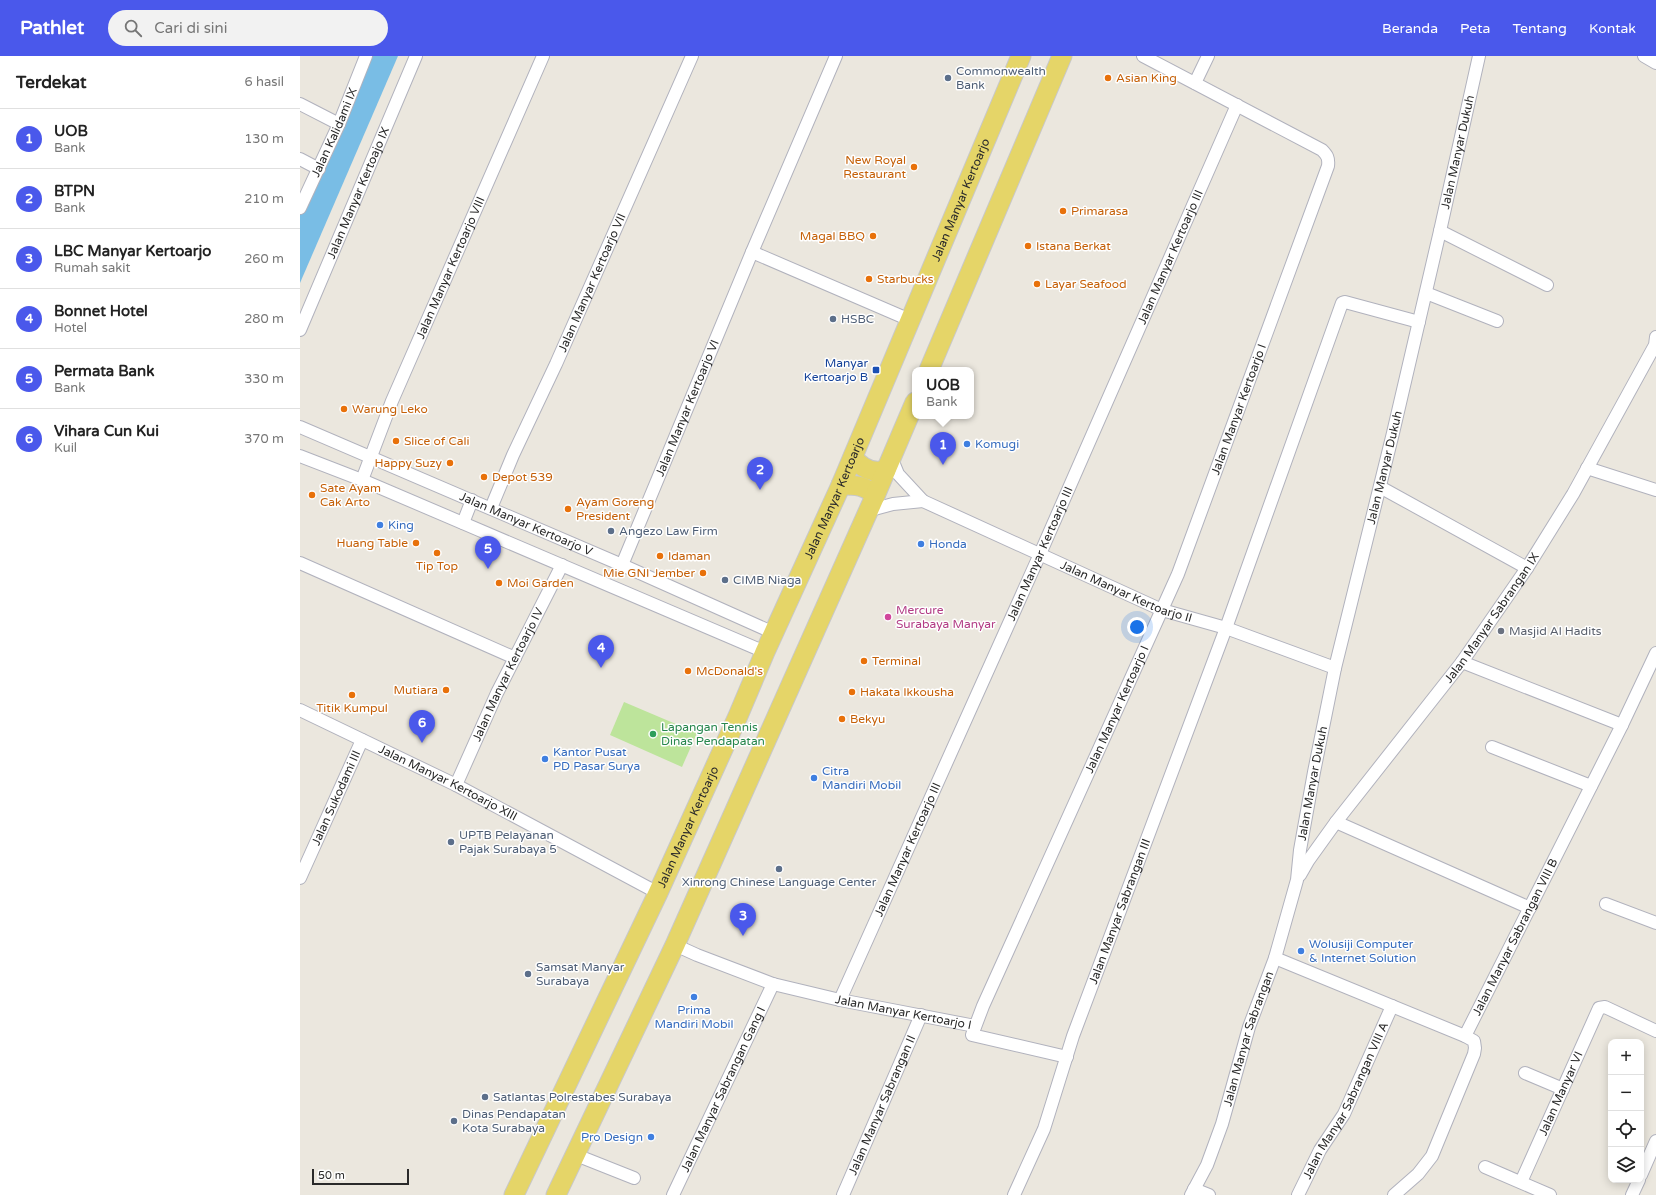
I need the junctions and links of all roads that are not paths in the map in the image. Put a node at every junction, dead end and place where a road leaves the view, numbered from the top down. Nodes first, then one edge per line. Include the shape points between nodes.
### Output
1 (364, 56) edge
2 (416, 56) edge
3 (543, 56) edge
4 (692, 56) edge
5 (836, 56) edge
6 (1021, 56) edge
7 (1062, 56) edge
8 (1143, 56) edge
9 (1208, 56) edge
10 (1479, 56) edge
11 (1644, 56) edge
12 (1656, 63) edge
13 (1195, 83) junction
14 (300, 104) edge
15 (1237, 105) junction
16 (339, 124) junction
17 (300, 159) edge
18 (318, 169) junction
19 (300, 208) edge
20 (1440, 231) junction
21 (752, 252) junction
22 (1547, 285) dead end
23 (1426, 293) junction
24 (910, 320) junction
25 (1497, 321) dead end
26 (1419, 322) junction
27 (300, 330) edge
28 (1656, 342) edge
29 (929, 367) edge
30 (912, 409) edge
31 (300, 427) edge
32 (300, 456) edge
33 (370, 457) junction
34 (853, 457) junction
35 (889, 464) junction
36 (1587, 468) junction
37 (362, 480) junction
38 (842, 485) junction
39 (1380, 487) junction
40 (1656, 490) edge
41 (472, 500) junction
42 (923, 501) junction
43 (871, 504) junction
44 (491, 508) junction
45 (463, 523) junction
46 (1040, 554) junction
47 (300, 563) edge
48 (562, 565) junction
49 (622, 565) junction
50 (1527, 568) junction
51 (1162, 610) junction
52 (726, 612) junction
53 (1226, 628) junction
54 (717, 632) junction
55 (774, 633) junction
56 (765, 652) junction
57 (1656, 653) edge
58 (515, 658) junction
59 (1462, 662) junction
60 (1335, 668) junction
61 (300, 710) edge
62 (1622, 725) junction
63 (362, 740) junction
64 (1492, 747) dead end
65 (456, 785) junction
66 (1591, 786) junction
67 (1336, 822) junction
68 (300, 878) edge
69 (1297, 880) junction
70 (658, 893) junction
71 (1606, 904) dead end
72 (1530, 908) junction
73 (1655, 921) edge
74 (675, 945) junction
75 (1275, 958) junction
76 (773, 984) junction
77 (840, 1000) junction
78 (1392, 1006) junction
79 (921, 1015) junction
80 (975, 1026) junction
81 (1656, 1031) edge
82 (1466, 1036) junction
83 (1067, 1057) junction
84 (1525, 1073) dead end
85 (1562, 1089) junction
86 (1656, 1141) edge
87 (576, 1155) junction
88 (1485, 1167) dead end
89 (1644, 1168) edge
90 (634, 1178) dead end
91 (1521, 1182) junction
92 (1638, 1183) edge
93 (518, 1187) edge
94 (1193, 1192) edge
95 (505, 1195) edge
96 (556, 1195) edge
97 (673, 1195) edge
98 (843, 1195) edge
99 (1014, 1195) edge
100 (1209, 1195) edge
101 (1298, 1195) edge
102 (1394, 1195) edge
103 (1550, 1195) edge
104 (1632, 1195) edge

1 - 16 street, Jalan Kalidami IX
2 - 27 street, Jalan Manyar Kertoajo IX
3 - 33 street, Jalan Manyar Kertoarjo VIII via 392,400
4 - 44 street, Jalan Manyar Kertoarjo VII
5 - 21 street, Jalan Manyar Kertoarjo VI
6 - 24 main road, Jalan Manyar Kertoarjo
7 - 29 main road
8 - 13 street, Jalan Manyar Kertoarjo I
9 - 13 street
10 - 20 street, Jalan Manyar Dukuh
11 - 12 street
13 - 15 street, Jalan Manyar Kertoarjo I
14 - 16 street
15 - 46 street, Jalan Manyar Kertoarjo III
15 - 51 street, Jalan Manyar Kertoarjo I via 1322,150 1329,160 1178,574
16 - 18 street, Jalan Kalidami IX
17 - 18 street
18 - 19 street, Jalan Kalidami IX
20 - 22 street
20 - 23 street, Jalan Manyar Dukuh
21 - 24 street
21 - 49 street, Jalan Manyar Kertoarjo VI
23 - 25 street
23 - 26 street, Jalan Manyar Dukuh
24 - 34 main road, Jalan Manyar Kertoarjo
26 - 39 street, Jalan Manyar Dukuh
26 - 53 street, Jalan Manyar Sabrangan III via 1342,303
28 - 36 street, Jalan Manyar Sabrangan IX
30 - 35 main road
31 - 33 street, Jalan Manyar Kertoarjo V
32 - 37 street, Jalan Manyar Kertoarjo V
33 - 37 street, Jalan Manyar Kertoarjo VIII
33 - 41 street, Jalan Manyar Kertoarjo V
34 - 35 main road via 866,469 877,472
34 - 38 main road, Jalan Manyar Kertoarjo
35 - 42 street, Jalan Manyar Kertoarjo II
35 - 43 main road
36 - 40 street
36 - 50 street, Jalan Manyar Sabrangan IX
37 - 45 street, Jalan Manyar Kertoarjo V
38 - 43 main road via 865,487
38 - 55 main road, Jalan Manyar Kertoarjo
39 - 50 street
39 - 60 street, Jalan Manyar Dukuh
41 - 44 street, Jalan Manyar Kertoarjo V
41 - 45 street
42 - 43 street
42 - 46 street, Jalan Manyar Kertoarjo II
43 - 74 main road
44 - 49 street, Jalan Manyar Kertoarjo V
45 - 48 street, Jalan Manyar Kertoarjo V
46 - 51 street, Jalan Manyar Kertoarjo II
46 - 77 street, Jalan Manyar Kertoarjo III
47 - 58 street
48 - 54 street, Jalan Manyar Kertoarjo V
48 - 58 street, Jalan Manyar Kertoarjo IV
49 - 52 street, Jalan Manyar Kertoarjo V
50 - 59 street, Jalan Manyar Sabrangan IX
51 - 53 street, Jalan Manyar Kertoarjo II
51 - 80 street, Jalan Manyar Kertoarjo I
52 - 54 street
52 - 55 street, Jalan Manyar Kertoarjo V
53 - 60 street, Jalan Manyar Kertoarjo II
53 - 83 street, Jalan Manyar Sabrangan III
54 - 56 street, Jalan Manyar Kertoarjo V
55 - 56 main road, Jalan Manyar Kertoarjo
56 - 70 main road, Jalan Manyar Kertoarjo
57 - 62 street, Jalan Manyar Sabrangan VIII B
58 - 65 street, Jalan Manyar Kertoarjo IV
59 - 62 street
59 - 67 street, Jalan Manyar Sabrangan IX
60 - 69 street, Jalan Manyar Dukuh via 1300,850
61 - 63 street, Jalan Manyar Kertoarjo XIII
62 - 66 street, Jalan Manyar Sabrangan VIII B
63 - 65 street, Jalan Manyar Kertoarjo XIII
63 - 68 street, Jalan Sukodami III
64 - 66 street
65 - 70 street, Jalan Manyar Kertoarjo XIII
66 - 72 street, Jalan Manyar Sabrangan VIII B
67 - 69 street, Jalan Manyar Sabrangan IX
67 - 72 street
69 - 75 street, Jalan Manyar Sabrangan
70 - 93 main road, Jalan Manyar Kertoarjo
71 - 73 street
72 - 82 street, Jalan Manyar Sabrangan VIII B
74 - 76 street, Jalan Manyar Kertoarjo I
74 - 87 main road
75 - 78 street
75 - 94 street, Jalan Manyar Sabrangan via 1249,1027 1222,1124 1207,1165
76 - 77 street, Jalan Manyar Kertoarjo I
76 - 97 street, Jalan Manyar Sabrangan Gang I
77 - 79 street, Jalan Manyar Kertoarjo I
78 - 82 street
78 - 101 street, Jalan Manyar Sabrangan VIII A via 1344,1114 1320,1150
79 - 80 street, Jalan Manyar Kertoarjo I
79 - 98 street, Jalan Manyar Sabrangan II
80 - 83 street via 972,1035
81 - 85 street, Jalan Manyar VI via 1602,1007 1598,1009
82 - 102 street via 1474,1041 1475,1050 1432,1156 1418,1174
83 - 99 street, Jalan Manyar Sabrangan III via 1044,1129
84 - 85 street
85 - 91 street, Jalan Manyar VI
86 - 89 street
87 - 90 street
87 - 96 main road
88 - 91 street
91 - 103 street
92 - 104 street
93 - 95 main road
94 - 100 street

